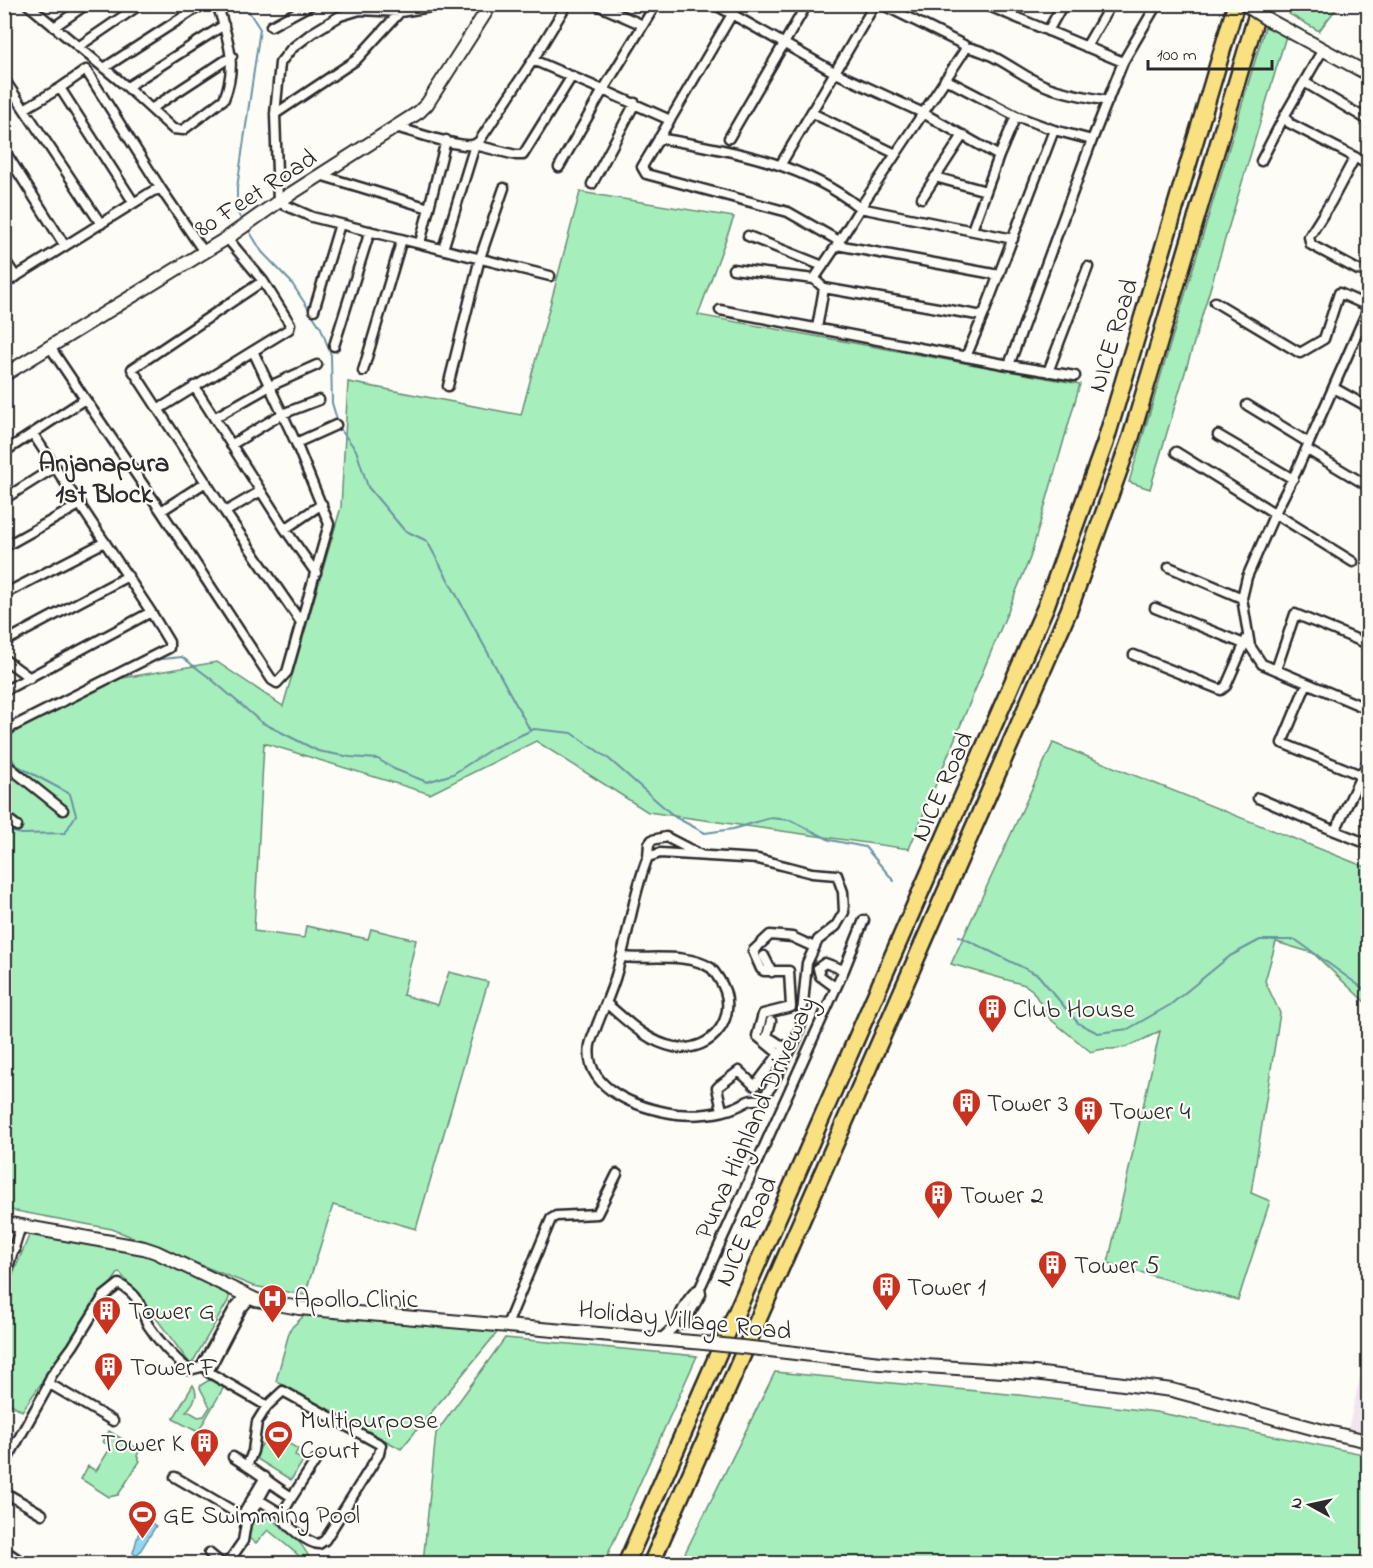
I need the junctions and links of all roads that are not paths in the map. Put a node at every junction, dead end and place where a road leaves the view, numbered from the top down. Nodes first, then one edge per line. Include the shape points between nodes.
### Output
1 (27, 4) edge
2 (87, 4) edge
3 (141, 4) edge
4 (203, 4) edge
5 (217, 4) edge
6 (312, 4) edge
7 (450, 4) edge
8 (491, 4) edge
9 (567, 4) edge
10 (595, 4) edge
11 (656, 4) edge
12 (714, 4) edge
13 (738, 4) edge
14 (807, 4) edge
15 (875, 4) edge
16 (881, 4) edge
17 (984, 4) edge
18 (1017, 4) edge
19 (1063, 4) edge
20 (1111, 4) edge
21 (1157, 4) edge
22 (1236, 4) edge
23 (1244, 4) edge
24 (1260, 4) edge
25 (400, 12) junction
26 (732, 15) junction
27 (1010, 15) junction
28 (643, 25) junction
29 (224, 26) junction
30 (271, 26) dead end
31 (54, 27) junction
32 (1048, 31) junction
33 (785, 44) junction
34 (78, 47) junction
35 (965, 47) junction
36 (1086, 47) junction
37 (1322, 51) junction
38 (232, 56) junction
39 (533, 60) junction
40 (1123, 62) junction
41 (104, 68) junction
42 (836, 73) junction
43 (1368, 74) edge
44 (572, 76) junction
45 (4, 79) edge
46 (945, 79) junction
47 (1304, 82) junction
48 (127, 87) junction
49 (60, 88) junction
50 (603, 90) junction
51 (1108, 101) junction
52 (635, 103) junction
53 (24, 109) junction
54 (151, 109) junction
55 (812, 113) junction
56 (923, 113) junction
57 (275, 114) junction
58 (1285, 115) junction
59 (1016, 116) junction
60 (670, 120) junction
61 (1368, 120) edge
62 (396, 127) junction
63 (1054, 130) junction
64 (963, 135) junction
65 (659, 138) junction
66 (729, 138) dead end
67 (446, 140) junction
68 (1092, 140) junction
69 (475, 145) junction
70 (4, 150) edge
71 (896, 154) junction
72 (999, 156) junction
73 (1355, 157) junction
74 (1261, 161) dead end
75 (781, 164) junction
76 (1368, 165) edge
77 (559, 167) dead end
78 (320, 175) junction
79 (935, 177) junction
80 (592, 184) dead end
81 (504, 188) dead end
82 (161, 189) junction
83 (986, 191) junction
84 (922, 198) dead end
85 (278, 202) junction
86 (134, 203) junction
87 (429, 208) junction
88 (860, 208) junction
89 (101, 224) junction
90 (340, 224) junction
91 (972, 230) junction
92 (370, 231) junction
93 (748, 236) dead end
94 (227, 238) junction
95 (402, 239) junction
96 (1013, 239) junction
97 (420, 243) junction
98 (838, 243) junction
99 (65, 246) junction
100 (443, 249) junction
101 (204, 252) junction
102 (480, 258) junction
103 (4, 259) edge
104 (823, 266) junction
105 (1088, 267) dead end
106 (733, 268) dead end
107 (1368, 273) edge
108 (999, 275) junction
109 (550, 276) dead end
110 (16, 277) junction
111 (814, 279) junction
112 (262, 281) junction
113 (4, 284) edge
114 (824, 288) junction
115 (1215, 303) dead end
116 (1368, 308) edge
117 (314, 310) dead end
118 (720, 310) dead end
119 (983, 316) junction
120 (817, 328) junction
121 (334, 346) dead end
122 (50, 347) junction
123 (253, 351) junction
124 (966, 357) junction
125 (317, 365) dead end
126 (1010, 366) junction
127 (363, 371) dead end
128 (1048, 372) junction
129 (4, 375) edge
130 (1075, 376) dead end
131 (194, 386) junction
132 (270, 386) junction
133 (448, 386) dead end
134 (1334, 388) junction
135 (85, 399) junction
136 (318, 400) dead end
137 (1247, 405) dead end
138 (1368, 407) edge
139 (159, 409) junction
140 (282, 414) junction
141 (214, 418) junction
142 (336, 425) dead end
143 (33, 434) junction
144 (1218, 435) dead end
145 (296, 442) junction
146 (231, 445) junction
147 (1308, 446) junction
148 (4, 452) edge
149 (1176, 452) dead end
150 (55, 467) junction
151 (1293, 478) junction
152 (206, 482) junction
153 (1368, 486) edge
154 (261, 491) junction
155 (4, 499) edge
156 (81, 504) junction
157 (322, 504) junction
158 (161, 511) junction
159 (225, 512) junction
160 (1275, 513) junction
161 (285, 529) junction
162 (105, 542) junction
163 (4, 546) edge
164 (1353, 561) dead end
165 (1169, 567) dead end
166 (316, 573) junction
167 (128, 576) junction
168 (4, 594) edge
169 (1242, 598) junction
170 (1155, 608) dead end
171 (152, 612) junction
172 (300, 621) junction
173 (1246, 641) junction
174 (4, 642) edge
175 (1368, 644) edge
176 (1134, 655) dead end
177 (4, 659) edge
178 (1276, 670) junction
179 (30, 678) junction
180 (1307, 683) junction
181 (4, 691) edge
182 (1368, 709) edge
183 (4, 731) edge
184 (1368, 761) edge
185 (4, 763) edge
186 (1365, 777) edge
187 (1258, 798) dead end
188 (63, 810) dead end
189 (4, 816) edge
190 (17, 826) dead end
191 (1335, 831) junction
192 (1368, 844) edge
193 (703, 856) junction
194 (648, 857) junction
195 (864, 920) dead end
196 (814, 947) junction
197 (764, 956) dead end
198 (621, 957) junction
199 (807, 963) junction
200 (818, 968) junction
201 (844, 970) junction
202 (772, 972) junction
203 (835, 987) junction
204 (606, 1003) junction
205 (771, 1021) dead end
206 (779, 1054) junction
207 (722, 1110) junction
208 (617, 1174) dead end
209 (4, 1223) edge
210 (21, 1226) junction
211 (4, 1245) edge
212 (15, 1250) junction
213 (4, 1280) edge
214 (248, 1297) junction
215 (507, 1324) junction
216 (662, 1339) junction
217 (48, 1383) junction
218 (267, 1406) junction
219 (113, 1421) dead end
220 (1368, 1441) edge
221 (233, 1457) dead end
222 (316, 1460) dead end
223 (4, 1465) edge
224 (247, 1466) junction
225 (175, 1477) dead end
226 (266, 1480) junction
227 (4, 1492) edge
228 (292, 1497) junction
229 (259, 1500) junction
230 (42, 1514) dead end
231 (282, 1514) junction
232 (4, 1550) edge
233 (210, 1553) dead end
234 (25, 1563) edge
235 (222, 1563) edge
236 (227, 1563) edge
237 (626, 1563) edge
238 (651, 1563) edge

1 - 31 street
2 - 31 street
3 - 34 street
4 - 41 street
5 - 29 street
6 - 30 street
7 - 25 street
8 - 62 street, 80 Feet Road via 427,104
9 - 39 street
10 - 28 street
11 - 28 street
12 - 26 street
13 - 26 street
14 - 33 street
15 - 42 street
16 - 35 street
17 - 27 street
18 - 27 street
19 - 32 street
20 - 36 street
21 - 40 street
22 - 237 highway, NICE Road via 1105,443 1046,606
23 - 37 street, bridge
24 - 238 highway, NICE Road via 1131,437 1069,609
25 - 57 street via 356,60
25 - 57 street via 360,10 340,16 291,49 280,63
26 - 33 street
26 - 60 street
27 - 32 street
28 - 50 street
29 - 38 street
29 - 48 street
31 - 34 street
32 - 36 street
33 - 42 street
33 - 66 street
34 - 41 street
35 - 46 street
35 - 51 street via 996,58 1050,88
36 - 40 street
37 - 43 street
37 - 47 street
38 - 54 street
38 - 54 street via 224,99 183,130 173,129
39 - 44 street
39 - 69 street
40 - 51 street
41 - 48 street
42 - 55 street
42 - 56 street
44 - 50 street
44 - 69 street via 522,155
45 - 53 street
46 - 56 street
46 - 59 street
47 - 58 street
47 - 61 street
48 - 54 street
49 - 53 street
49 - 82 street via 86,70
49 - 86 street
50 - 52 street
50 - 77 street
51 - 68 street
52 - 60 street
52 - 80 street
53 - 89 street
55 - 71 street
55 - 75 street
56 - 64 street
56 - 71 street
57 - 85 street
58 - 73 street via 1289,123
58 - 74 street
59 - 63 street
59 - 72 street
60 - 65 street
62 - 67 street
62 - 78 street, 80 Feet Road
63 - 68 street
63 - 96 street
64 - 72 street
64 - 79 street
65 - 75 street
65 - 98 street via 642,167 646,174 788,212
67 - 69 street
67 - 87 street
68 - 126 street
69 - 100 street
70 - 99 street
71 - 88 street
72 - 83 street
73 - 76 street
73 - 107 street via 1309,237 1311,244
75 - 88 street
78 - 85 street, 80 Feet Road
78 - 87 street
79 - 83 street
79 - 84 street
81 - 102 street
82 - 86 street
82 - 101 street
83 - 91 street
85 - 90 street
85 - 94 street, 80 Feet Road
86 - 89 street
87 - 97 street
88 - 91 street
88 - 98 street
89 - 99 street
90 - 92 street
90 - 117 street
91 - 96 street
92 - 95 street
92 - 121 street
93 - 104 street
94 - 101 street, 80 Feet Road
94 - 112 street
95 - 97 street
95 - 127 street
96 - 108 street
97 - 100 street
98 - 104 street
98 - 108 street
99 - 110 street
100 - 102 street
101 - 122 street, 80 Feet Road
102 - 109 street
102 - 133 street
103 - 110 street
104 - 111 street
105 - 128 street
106 - 111 street
108 - 119 street
110 - 113 street
111 - 114 street
112 - 123 street via 290,324 289,329
112 - 139 street via 132,369
114 - 119 street
114 - 120 street
115 - 116 street via 1300,352 1324,339 1339,293
116 - 134 street
118 - 120 street
119 - 124 street
120 - 124 street
122 - 129 street, 80 Feet Road
122 - 135 street
123 - 131 street
123 - 132 street
124 - 126 street
125 - 132 street
126 - 128 street
128 - 130 street
131 - 139 street
131 - 141 street
132 - 140 street
132 - 141 street
134 - 138 street
134 - 147 street
135 - 143 street
135 - 158 street
136 - 140 street
137 - 147 street
139 - 152 street
140 - 145 street
140 - 146 street
141 - 146 street
142 - 145 street
143 - 148 street
143 - 150 street
144 - 151 street
145 - 157 street
146 - 154 street
147 - 151 street
147 - 153 street
149 - 160 street
150 - 155 street
150 - 156 street
151 - 160 street
152 - 158 street
152 - 159 street
154 - 159 street
154 - 161 street
156 - 162 street
156 - 163 street
157 - 161 street
157 - 166 street via 329,524
158 - 172 street via 277,683 287,672
159 - 172 street
160 - 164 street
160 - 169 street
161 - 166 street
162 - 167 street
162 - 168 street
165 - 169 street
166 - 172 street
167 - 171 street
167 - 174 street
169 - 173 street
170 - 173 street
171 - 179 street
171 - 183 street via 169,648
173 - 176 street via 1221,690
173 - 178 street via 1262,664
175 - 178 street via 1295,614
177 - 179 street
178 - 180 street
179 - 181 street
180 - 182 street
180 - 186 street via 1282,743
184 - 186 street
185 - 188 street
186 - 191 street
187 - 191 street
189 - 190 street
191 - 192 street
193 - 194 street, Purva Highland Driveway via 660,853
193 - 194 street via 666,837 652,840
193 - 196 street, Purva Highland Driveway via 758,859 812,873 837,875 844,912 836,926
194 - 198 street, Purva Highland Driveway
195 - 201 street
196 - 199 street, Purva Highland Driveway
196 - 202 street via 792,937 770,935 753,951 760,969
197 - 202 street
198 - 204 street, Purva Highland Driveway
198 - 204 street via 669,956 712,969 728,1001 726,1017 709,1042 676,1047 657,1042 631,1026
199 - 200 street
199 - 207 street, Purva Highland Driveway via 801,1024 771,1087 761,1100 749,1099
200 - 201 street via 825,963
200 - 203 street, Purva Highland Driveway via 820,976
201 - 203 street
202 - 206 street via 789,971 791,1006 763,1014 758,1036
203 - 216 street, Purva Highland Driveway via 700,1288 694,1291 677,1324
204 - 207 street, Purva Highland Driveway via 590,1045 590,1065 596,1078 618,1096 644,1107 678,1114
205 - 206 street via 767,1036 784,1047
206 - 207 street via 755,1086 739,1071 719,1086
208 - 215 street via 597,1214 551,1219
209 - 210 street, Holiday Village Road
210 - 212 street
210 - 214 street, Holiday Village Road via 144,1248
211 - 212 street
212 - 213 street
214 - 215 street, Holiday Village Road via 299,1308
214 - 217 street via 235,1306 201,1367 189,1370 159,1341 136,1297 119,1284 104,1296
214 - 218 street via 208,1371
215 - 216 street, Holiday Village Road
216 - 220 street, Holiday Village Road, bridge via 879,1363 1034,1373 1172,1390
217 - 219 street
217 - 223 street
218 - 224 street via 258,1422
218 - 231 street via 283,1391 381,1445 373,1464 319,1544 286,1525
221 - 224 street
222 - 228 street
224 - 226 street
225 - 226 street via 242,1516
226 - 228 street
226 - 229 street
227 - 230 street
228 - 231 street
229 - 231 street
229 - 236 street via 246,1522 243,1540
232 - 234 street
233 - 235 street

